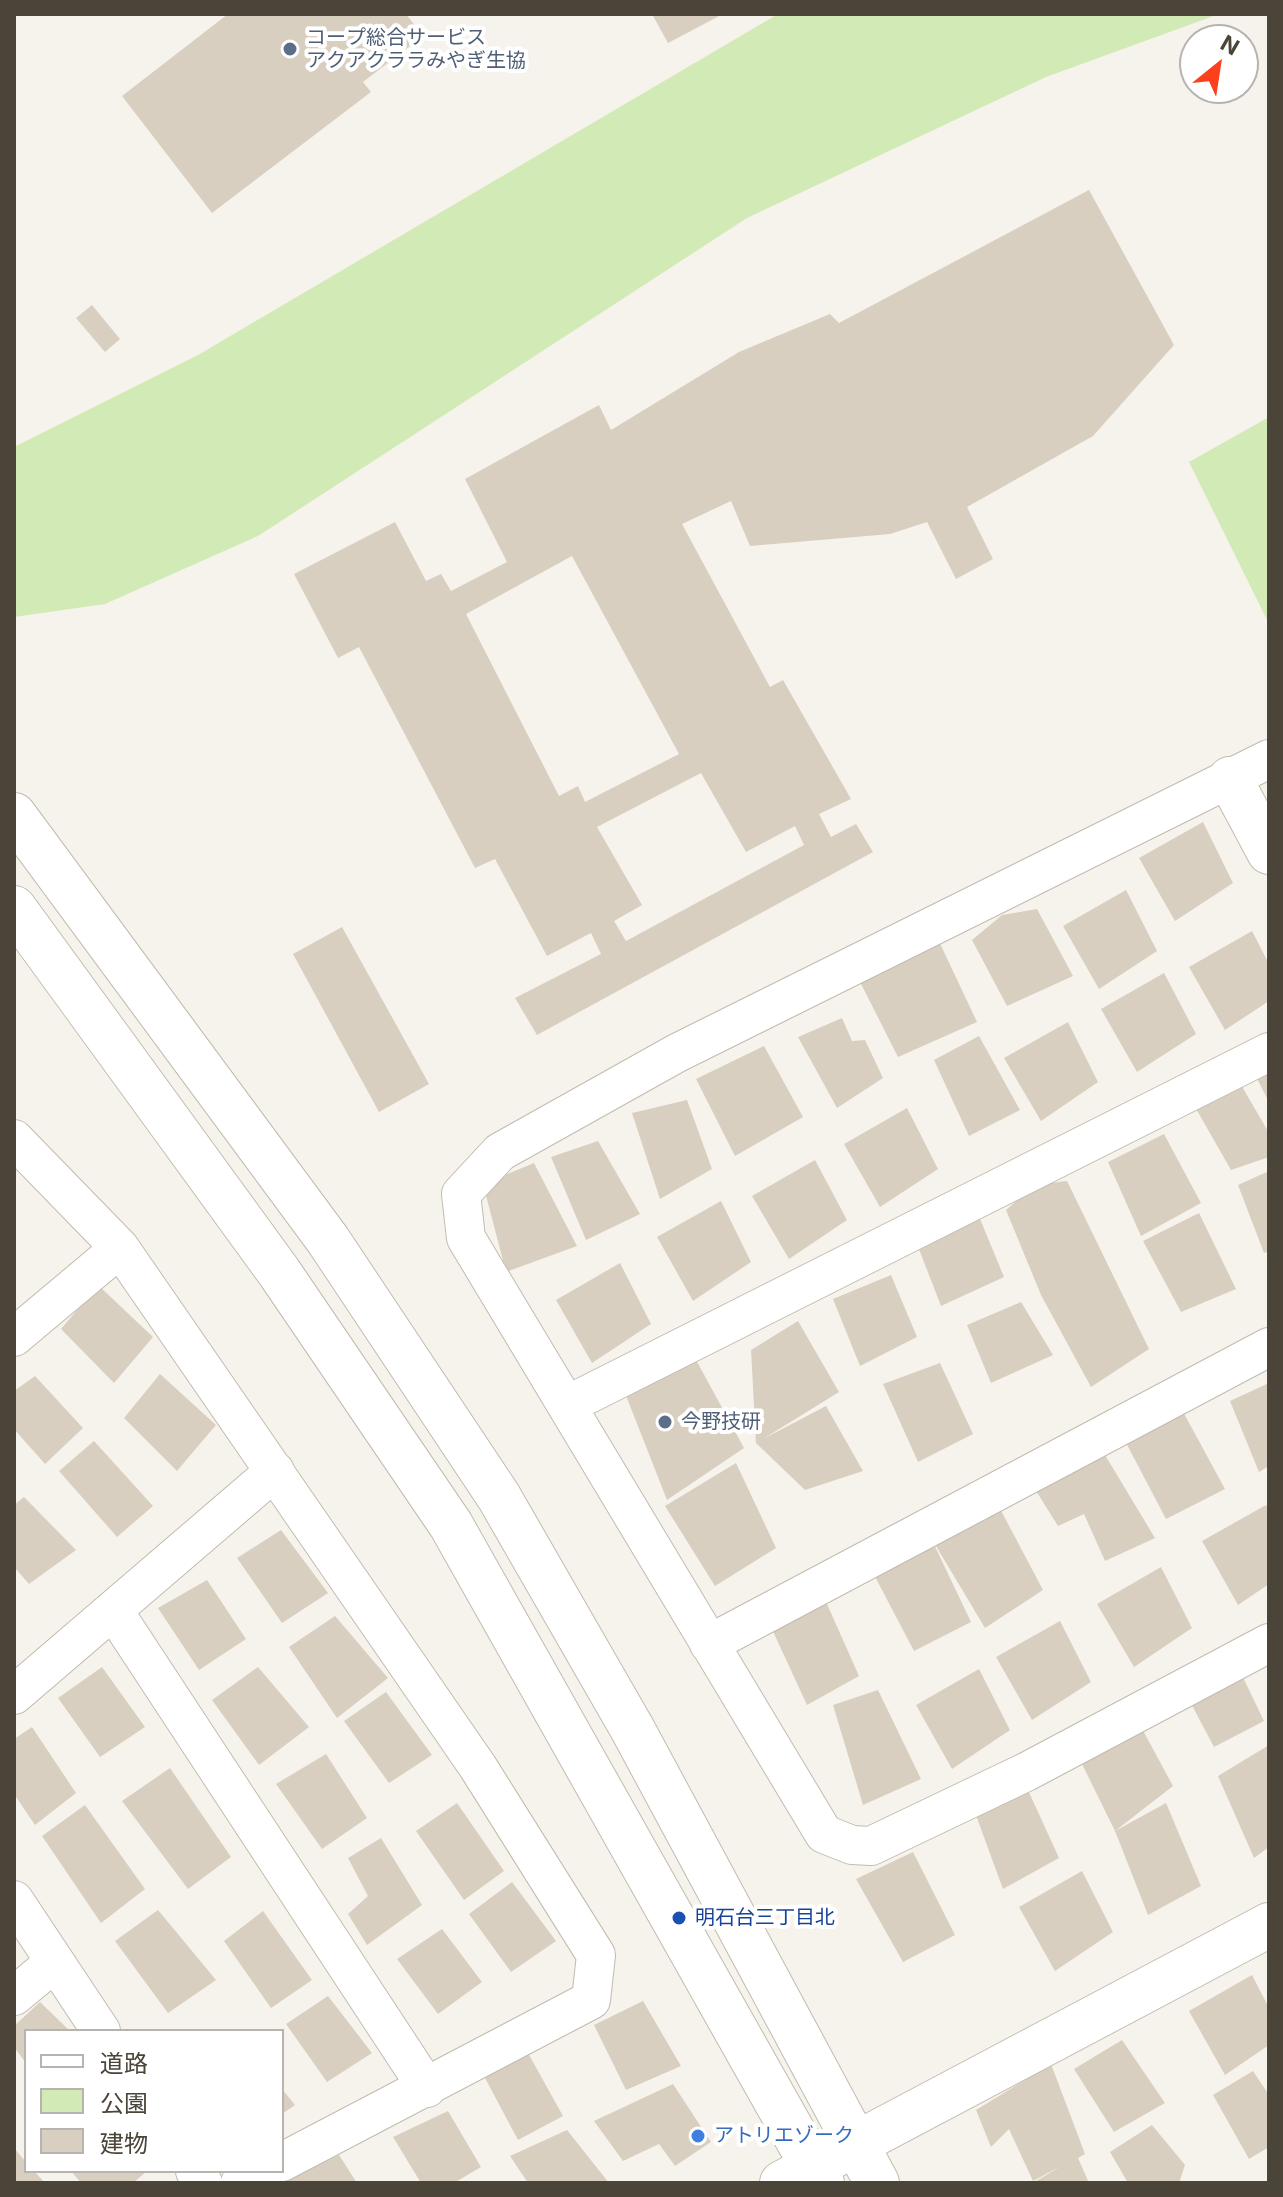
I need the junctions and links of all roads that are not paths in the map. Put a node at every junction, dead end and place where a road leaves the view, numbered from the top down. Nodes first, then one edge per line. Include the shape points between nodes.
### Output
1 (1269, 759) edge
2 (1230, 779) junction
3 (14, 815) edge
4 (1269, 852) edge
5 (14, 908) edge
6 (1269, 1052) edge
7 (14, 1139) edge
8 (120, 1248) junction
9 (14, 1337) edge
10 (1269, 1347) edge
11 (567, 1405) junction
12 (275, 1471) junction
13 (113, 1610) junction
14 (1269, 1643) edge
15 (709, 1644) junction
16 (14, 1695) edge
17 (14, 1900) edge
18 (1269, 1925) edge
19 (55, 1962) junction
20 (14, 1996) edge
21 (100, 2029) edge
22 (427, 2088) junction
23 (856, 2143) junction
24 (284, 2161) edge
25 (260, 2173) edge
26 (806, 2177) edge
27 (240, 2183) edge
28 (877, 2183) edge

1 - 2 street
2 - 4 street
2 - 11 street via 677,1053 500,1152 461,1194 466,1238
3 - 23 street via 328,1240 499,1497 633,1730
5 - 26 street via 279,1272 451,1525
6 - 11 street
7 - 8 street
8 - 9 street
8 - 12 street
10 - 15 street
11 - 15 street
12 - 13 street
12 - 22 street via 478,1767 596,1955 591,2000
13 - 16 street
13 - 22 street
14 - 15 street via 1026,1772 871,1846 824,1834
17 - 19 street
18 - 23 street
19 - 20 street
19 - 21 street
22 - 24 street
23 - 26 street
23 - 28 street
25 - 27 street

